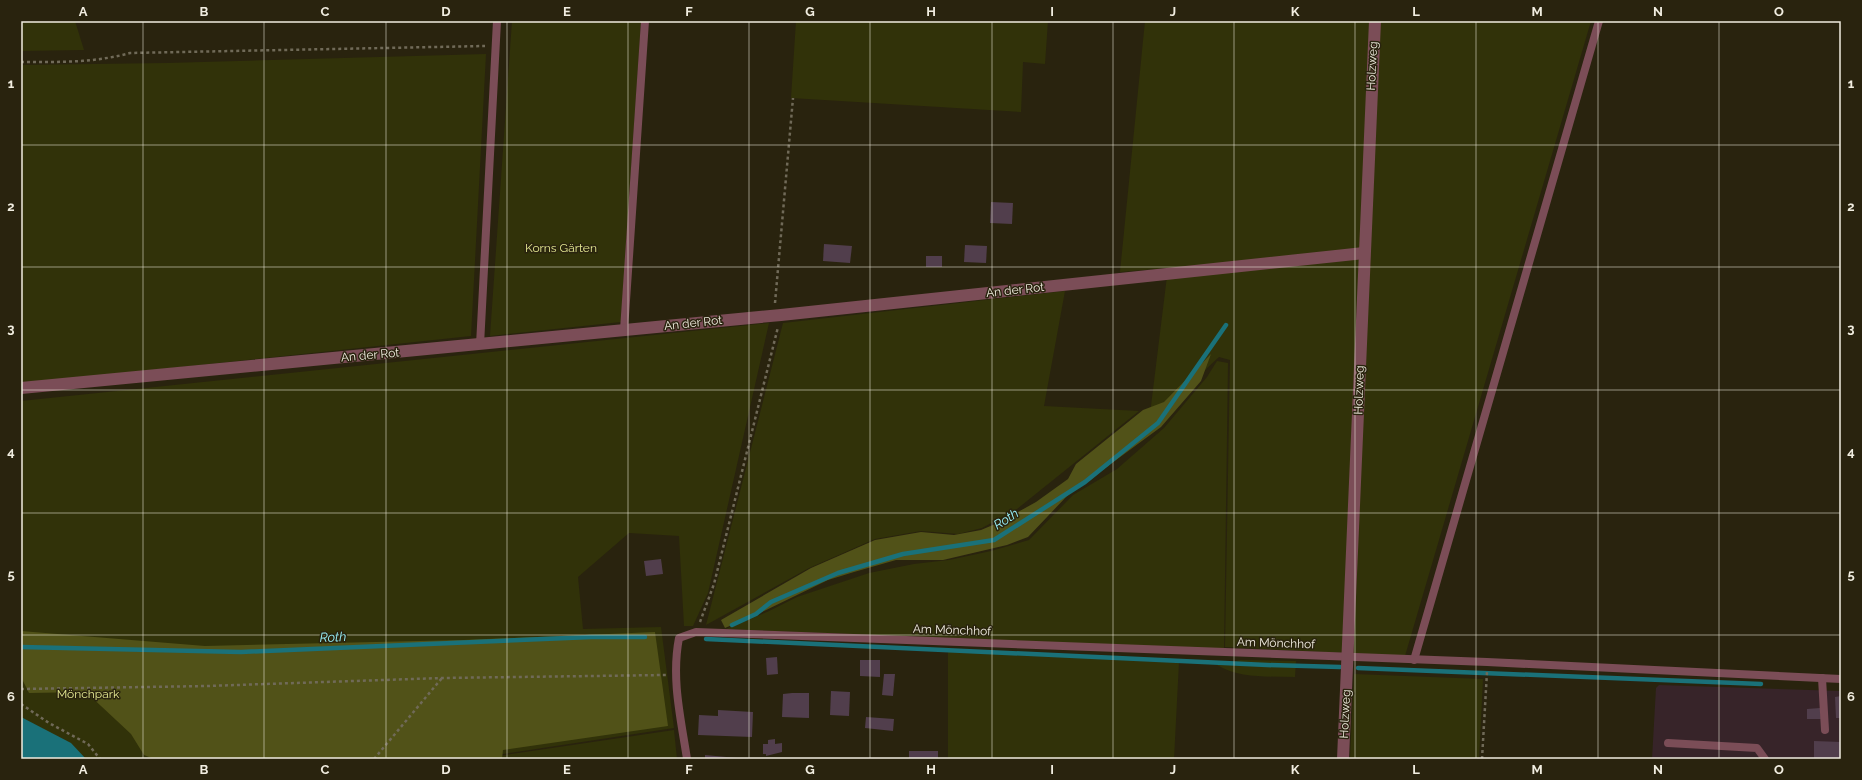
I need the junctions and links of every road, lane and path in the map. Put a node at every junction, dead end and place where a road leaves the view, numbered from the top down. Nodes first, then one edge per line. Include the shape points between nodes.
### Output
1 (497, 21) edge
2 (645, 21) edge
3 (1375, 21) edge
4 (1599, 21) edge
5 (495, 45) junction
6 (21, 62) edge
7 (793, 98) dead end
8 (1364, 253) junction
9 (778, 315) junction
10 (624, 330) junction
11 (480, 345) junction
12 (21, 388) edge
13 (696, 632) junction
14 (1348, 658) junction
15 (1414, 660) junction
16 (675, 675) junction
17 (442, 678) junction
18 (1822, 678) junction
19 (1841, 679) edge
20 (1486, 681) dead end
21 (21, 689) edge
22 (21, 704) edge
23 (1825, 730) dead end
24 (1668, 743) dead end
25 (100, 759) edge
26 (374, 759) edge
27 (688, 759) edge
28 (1343, 759) edge
29 (1482, 759) edge
30 (1765, 759) edge

1 - 5 lane
2 - 10 lane
3 - 8 street, Holzweg
4 - 15 lane
5 - 6 path via 130,54 110,59
5 - 11 lane
7 - 9 path
8 - 9 street, An der Rot
8 - 14 street, Holzweg
9 - 10 street, An der Rot
9 - 13 path via 714,584
10 - 11 street, An der Rot
11 - 12 street, An der Rot
13 - 14 lane, Am Mönchhof
13 - 16 lane, Am Mönchhof via 679,638 675,655
14 - 15 lane, Am Mönchhof
14 - 28 street, Holzweg
15 - 18 lane, Am Mönchhof
16 - 17 path
16 - 27 lane, Am Mönchhof
17 - 21 path
17 - 26 path
18 - 19 lane, Am Mönchhof
18 - 23 lane
20 - 29 path
22 - 25 path via 49,724 88,744
24 - 30 lane via 1757,748

